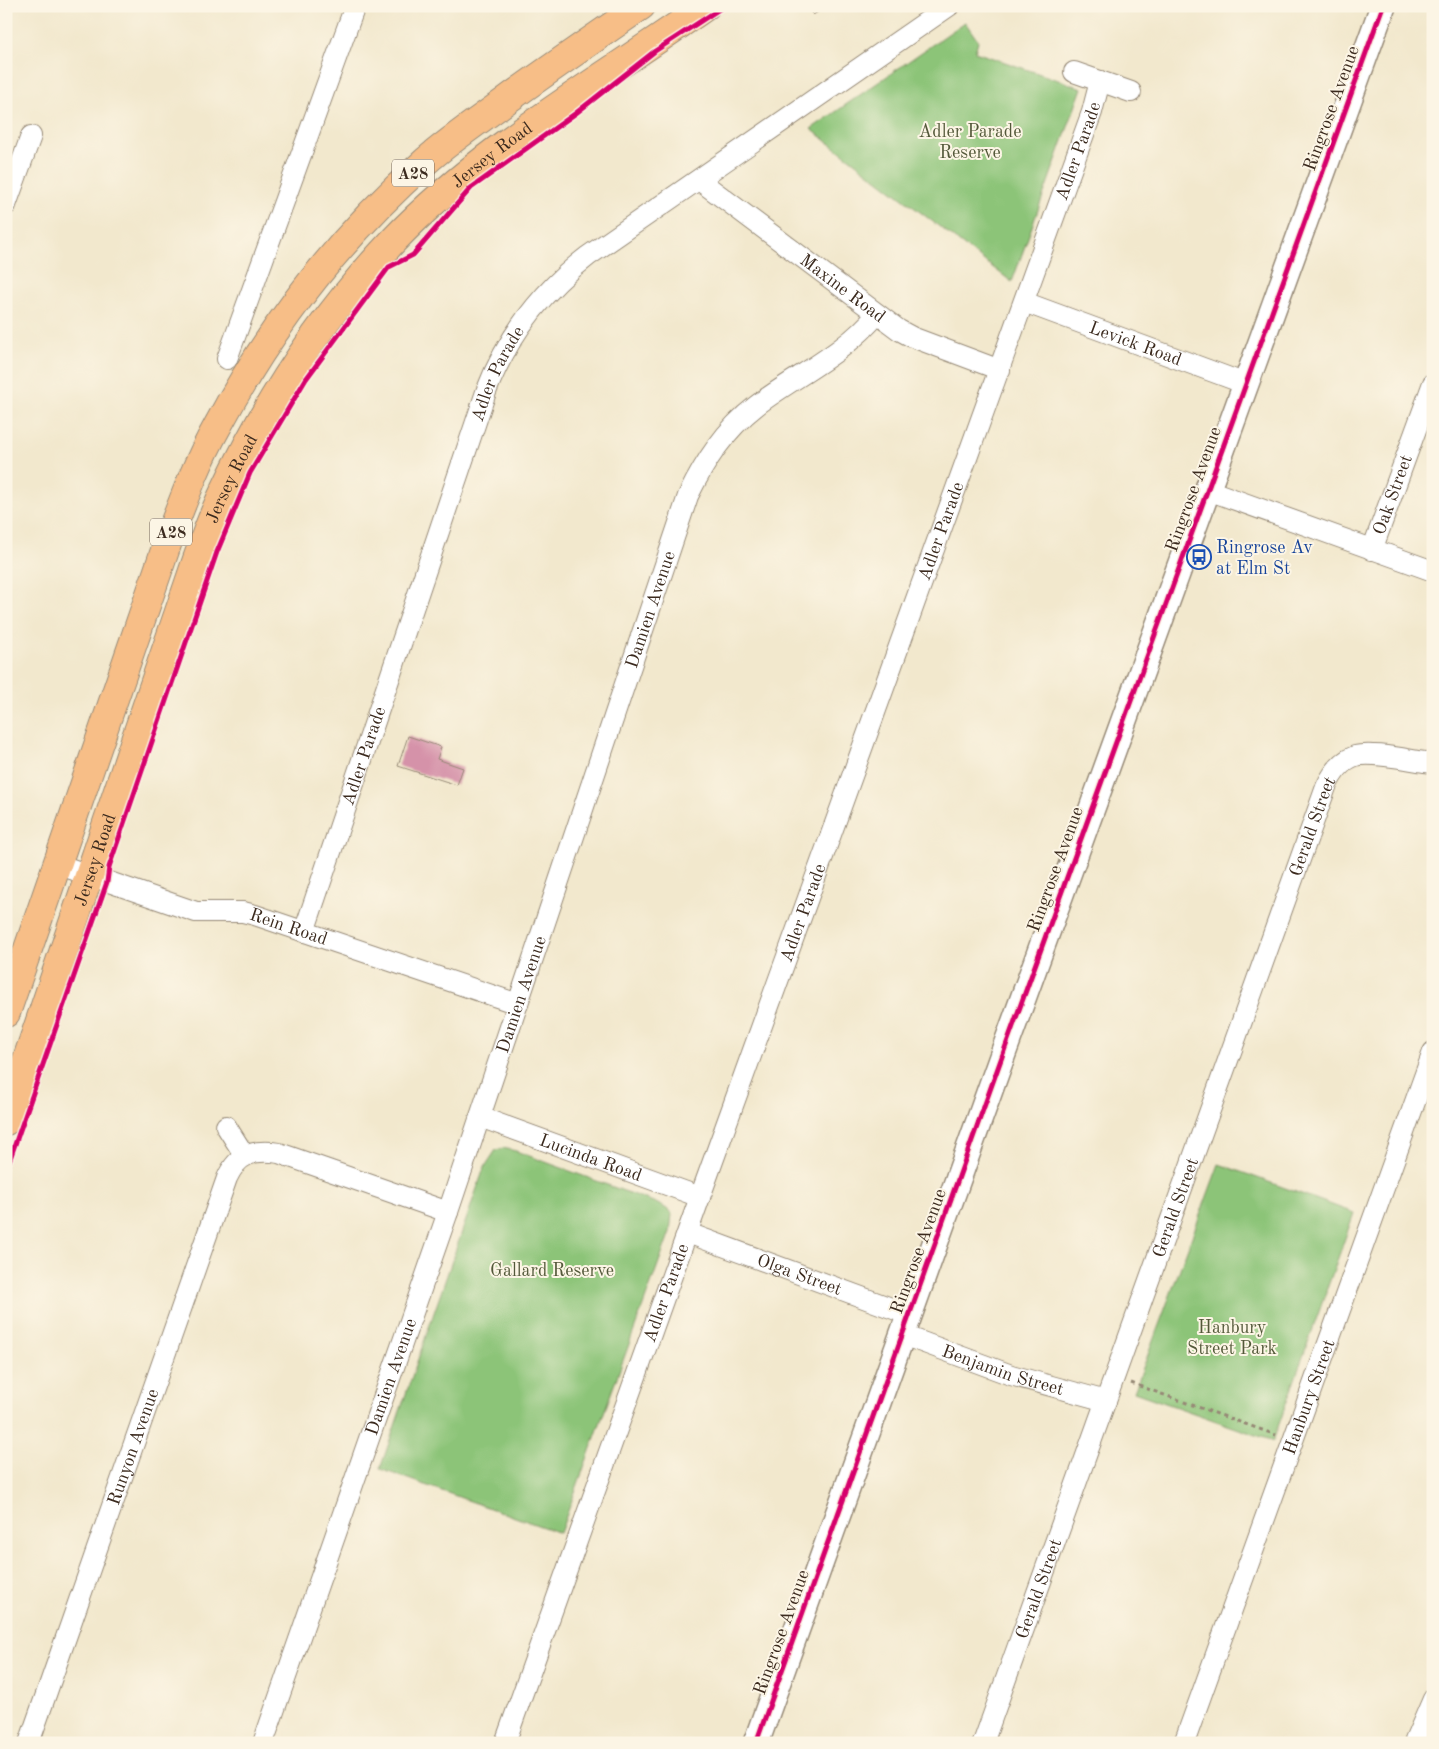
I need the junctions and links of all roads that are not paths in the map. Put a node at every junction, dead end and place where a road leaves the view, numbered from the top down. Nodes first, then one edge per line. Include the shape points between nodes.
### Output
1 (354, 6) edge
2 (641, 6) edge
3 (706, 6) edge
4 (949, 6) edge
5 (1383, 6) edge
6 (1074, 72) dead end
7 (1100, 81) junction
8 (1131, 92) dead end
9 (31, 136) dead end
10 (699, 180) junction
11 (6, 205) edge
12 (1024, 302) junction
13 (876, 314) junction
14 (227, 358) dead end
15 (1000, 370) junction
16 (1433, 383) edge
17 (1246, 384) junction
18 (1208, 490) junction
19 (1372, 550) junction
20 (1433, 571) edge
21 (1433, 763) edge
22 (57, 864) junction
23 (90, 876) junction
24 (304, 932) junction
25 (518, 1004) junction
26 (6, 1013) edge
27 (1433, 1052) edge
28 (480, 1118) junction
29 (6, 1121) edge
30 (226, 1126) dead end
31 (245, 1156) junction
32 (700, 1197) junction
33 (448, 1212) junction
34 (688, 1233) junction
35 (906, 1325) junction
36 (1106, 1401) junction
37 (1433, 1699) edge
38 (29, 1743) edge
39 (263, 1743) edge
40 (505, 1743) edge
41 (756, 1743) edge
42 (982, 1743) edge
43 (1184, 1743) edge
44 (1414, 1743) edge

1 - 14 street
2 - 22 highway, Jersey Road / A28 via 467,128 427,160 362,223 309,284 272,334 220,421 190,482
3 - 23 highway, Jersey Road / A28 via 513,139 442,195 358,279 304,349 250,441 214,516
4 - 10 street, Adler Parade
5 - 17 street, Ringrose Avenue
6 - 7 street, Adler Parade
7 - 8 street, Adler Parade
7 - 12 street, Adler Parade via 1092,112
9 - 11 street
10 - 13 street, Maxine Road
10 - 24 street, Adler Parade via 565,274 535,306 499,361
12 - 15 street, Adler Parade
12 - 17 street, Levick Road
13 - 15 street, Maxine Road via 905,334
13 - 25 street, Damien Avenue via 858,335 745,416 704,465 688,496
15 - 32 street, Adler Parade
16 - 19 street, Oak Street
17 - 18 street, Ringrose Avenue
18 - 19 street
18 - 35 street, Ringrose Avenue
19 - 20 street
21 - 36 street, Gerald Street via 1356,756 1346,761 1329,780
22 - 23 street, Rein Road
22 - 26 highway, Jersey Road / A28
23 - 24 street, Rein Road via 196,912 243,912
23 - 29 highway, Jersey Road / A28
24 - 25 street, Rein Road
25 - 28 street, Damien Avenue
27 - 43 street, Hanbury Street
28 - 32 street, Lucinda Road
28 - 33 street, Damien Avenue
30 - 31 street
31 - 33 street via 278,1153
31 - 38 street, Runyon Avenue via 235,1163 227,1178
32 - 34 street, Adler Parade
33 - 39 street, Damien Avenue
34 - 35 street, Olga Street
34 - 40 street, Adler Parade
35 - 36 street, Benjamin Street via 1011,1375
35 - 41 street, Ringrose Avenue
36 - 42 street, Gerald Street
37 - 44 street

